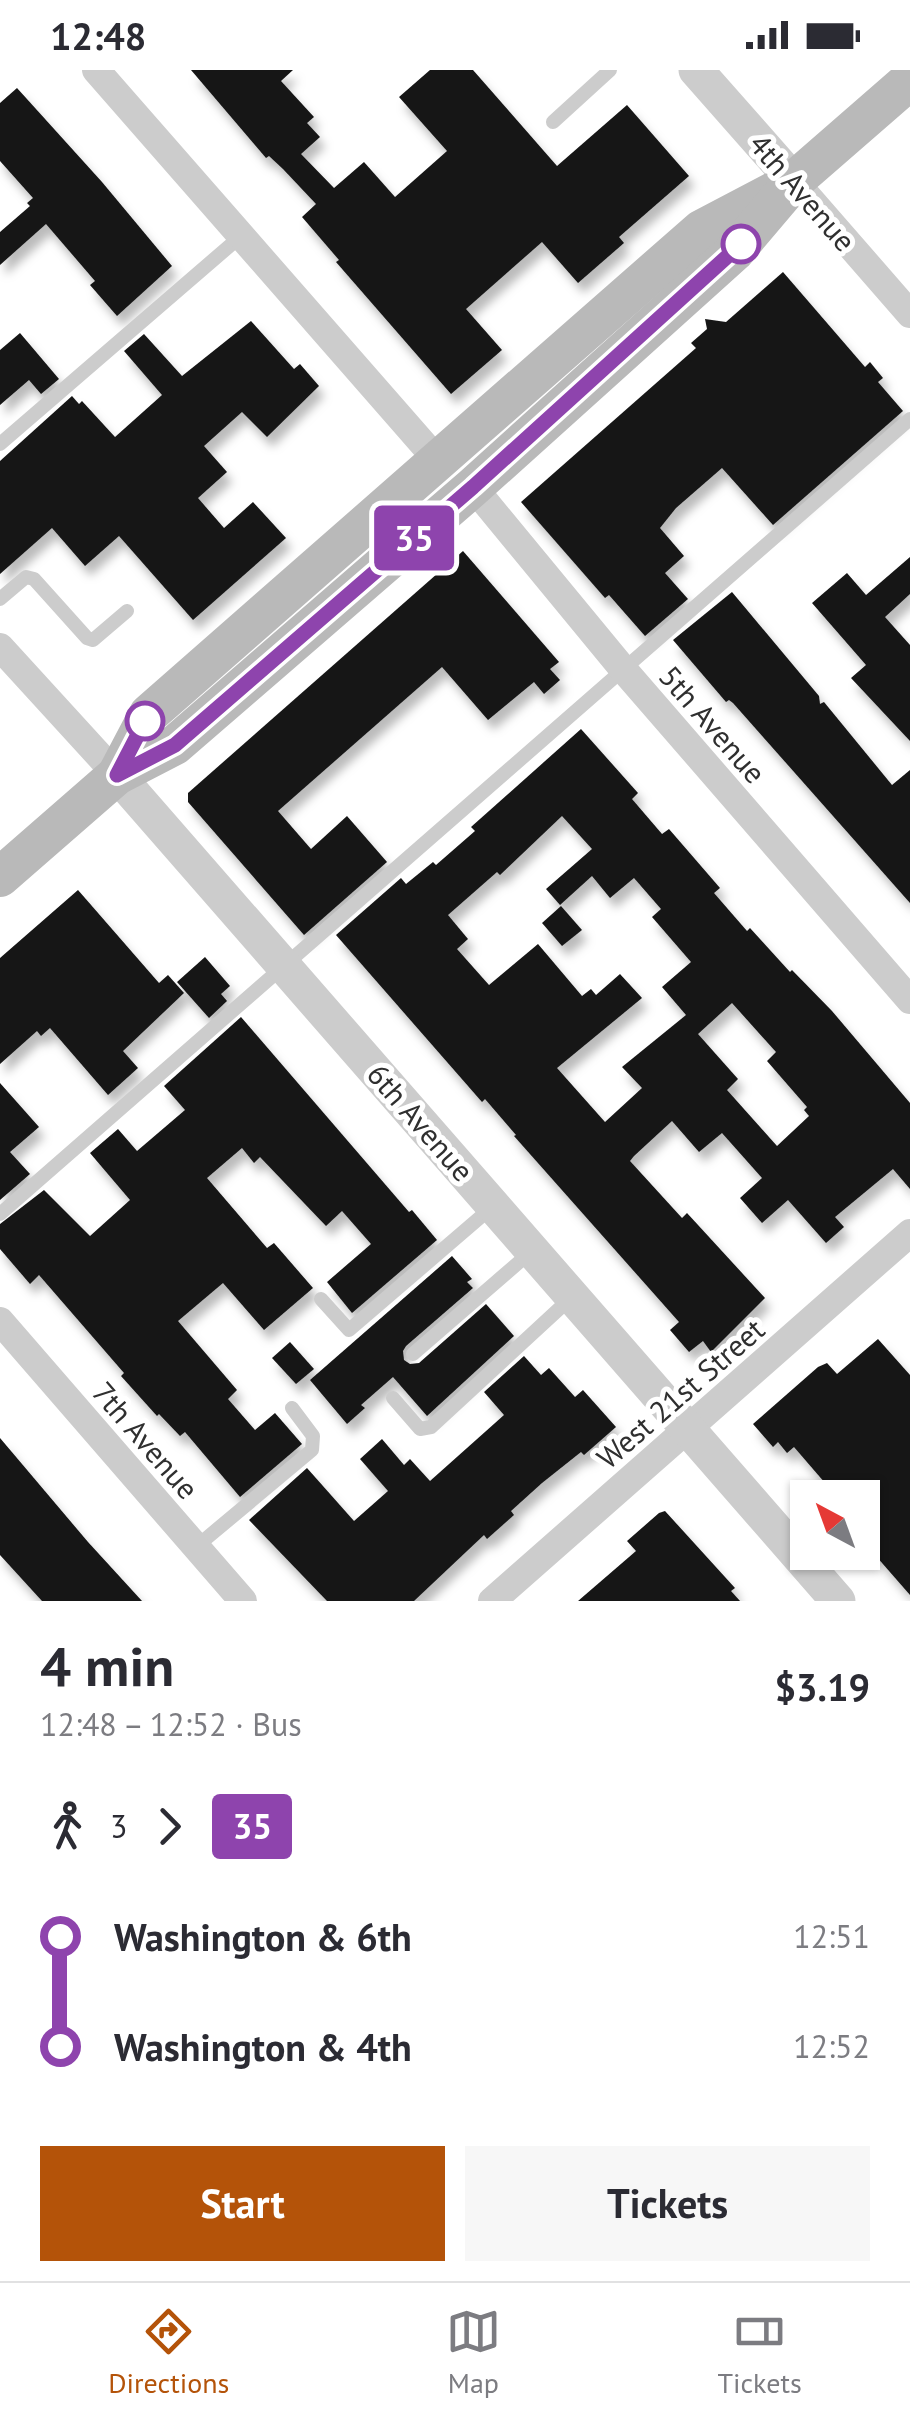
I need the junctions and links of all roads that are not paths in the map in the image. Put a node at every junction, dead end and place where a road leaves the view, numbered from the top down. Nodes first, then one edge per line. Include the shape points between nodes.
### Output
1 (610, 70) edge
2 (696, 70) edge
3 (104, 73) edge
4 (910, 80) edge
5 (553, 122) dead end
6 (794, 181) junction
7 (241, 236) junction
8 (910, 314) edge
9 (910, 419) edge
10 (0, 444) edge
11 (438, 462) junction
12 (473, 487) junction
13 (0, 599) edge
14 (126, 611) dead end
15 (0, 647) edge
16 (622, 669) junction
17 (117, 775) junction
18 (0, 878) edge
19 (284, 966) junction
20 (910, 1000) edge
21 (494, 1205) junction
22 (0, 1214) edge
23 (910, 1234) edge
24 (533, 1250) junction
25 (572, 1296) junction
26 (321, 1299) dead end
27 (0, 1322) edge
28 (412, 1354) dead end
29 (394, 1398) dead end
30 (292, 1408) dead end
31 (689, 1429) junction
32 (196, 1548) junction
33 (243, 1601) edge
34 (492, 1601) edge
35 (838, 1601) edge

1 - 5 lane
2 - 6 street, 4th Avenue
3 - 7 street
4 - 6 main road
6 - 8 street, 4th Avenue
6 - 11 main road via 701,230
6 - 12 main road via 734,252
7 - 10 lane
7 - 11 street
9 - 16 lane
11 - 17 main road via 149,714
12 - 16 street, 5th Avenue
12 - 17 main road via 175,745
13 - 14 lane via 26,576 34,579 93,640
15 - 17 street, 6th Avenue
16 - 19 lane
16 - 20 street, 5th Avenue
17 - 18 main road
17 - 19 street, 6th Avenue
19 - 21 street, 6th Avenue
19 - 22 lane
21 - 24 street, 6th Avenue
21 - 26 lane via 349,1330
23 - 31 street, West 21st Street
24 - 25 street, 6th Avenue
24 - 28 lane
25 - 29 lane via 431,1426 420,1429
25 - 31 street, 6th Avenue
27 - 32 street, 7th Avenue
30 - 32 lane via 313,1436 312,1450
31 - 34 street, West 21st Street
31 - 35 street, 6th Avenue
32 - 33 street, 7th Avenue

